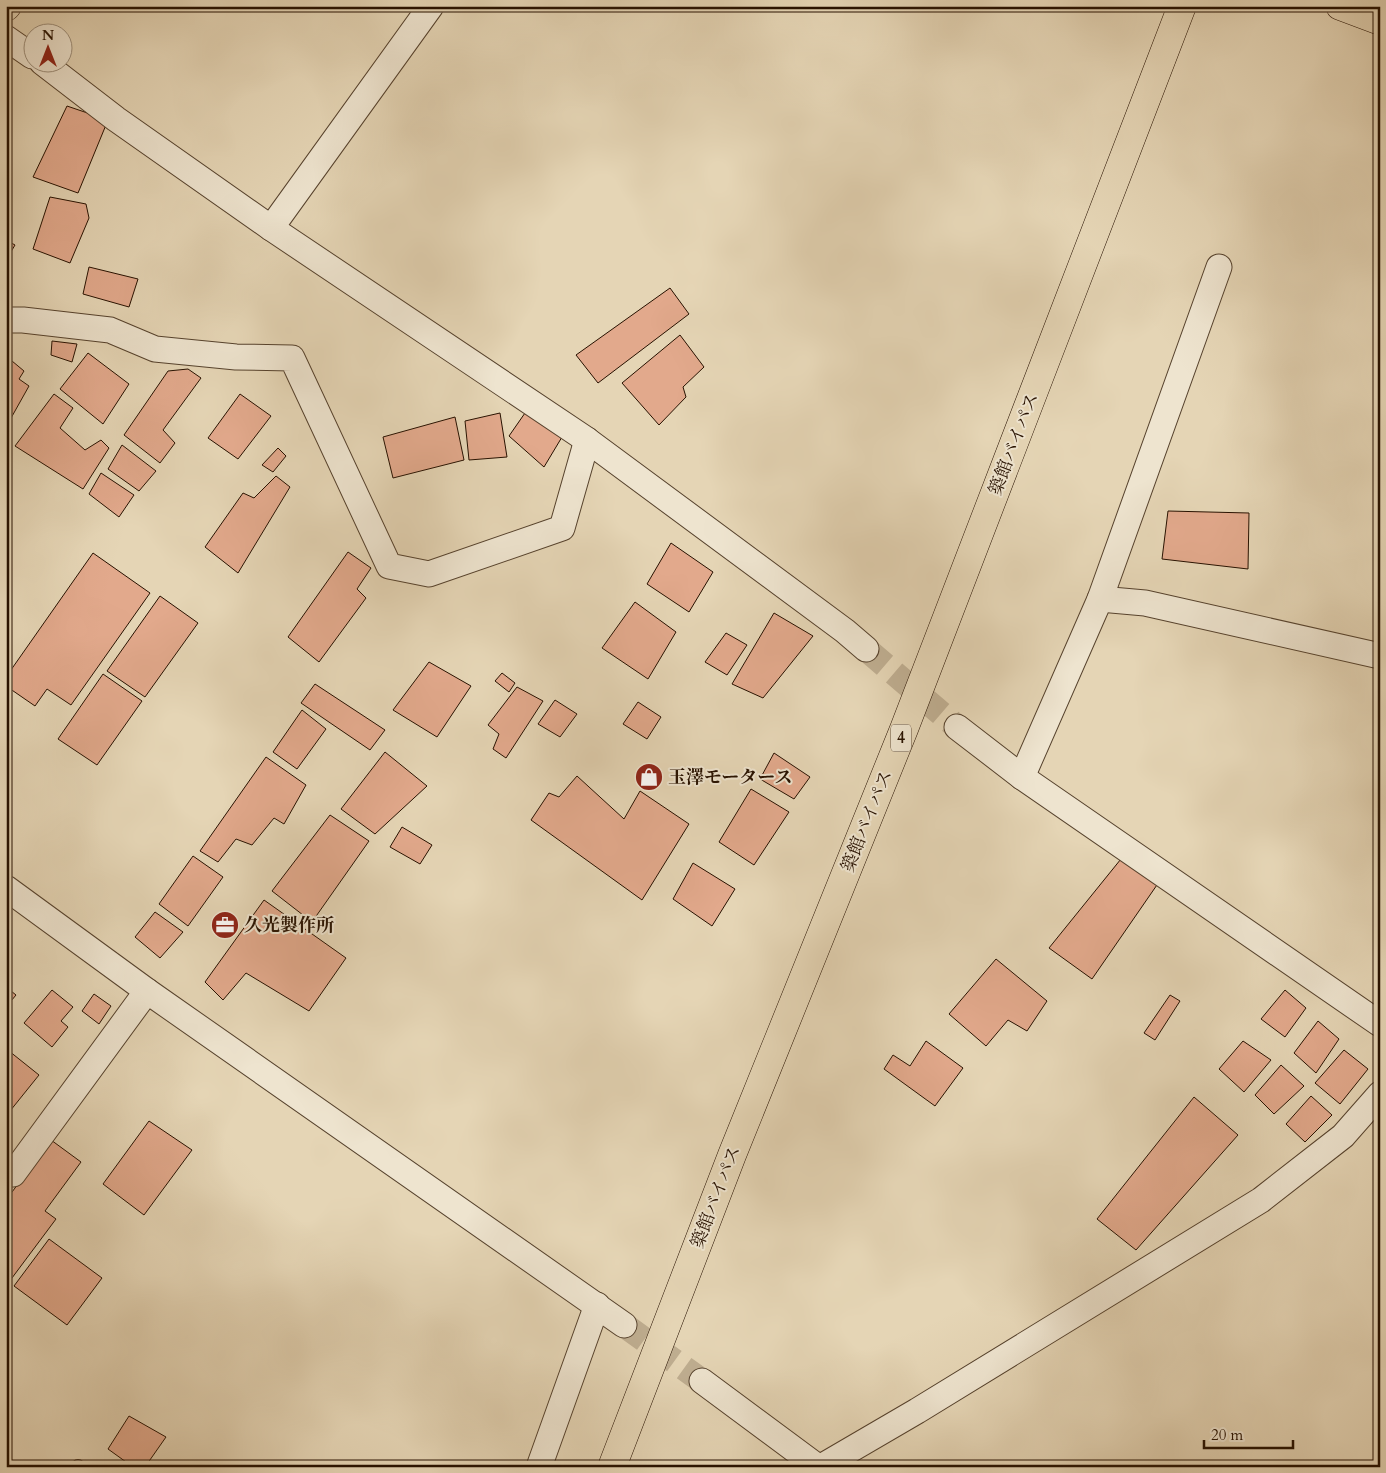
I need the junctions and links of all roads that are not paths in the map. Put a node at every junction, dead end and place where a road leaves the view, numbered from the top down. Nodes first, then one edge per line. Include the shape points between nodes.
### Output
1 (431, 6) edge
2 (1182, 6) edge
3 (1340, 6) edge
4 (1380, 21) edge
5 (6, 38) edge
6 (22, 49) edge
7 (55, 72) edge
8 (270, 228) junction
9 (1219, 267) dead end
10 (6, 320) edge
11 (587, 440) junction
12 (1100, 599) junction
13 (866, 649) tunnel mouth
14 (1380, 656) edge
15 (957, 727) tunnel mouth
16 (1022, 777) junction
17 (6, 888) edge
18 (147, 991) junction
19 (1380, 1024) edge
20 (1380, 1094) edge
21 (6, 1169) edge
22 (597, 1305) junction
23 (624, 1325) tunnel mouth
24 (702, 1382) tunnel mouth
25 (539, 1467) edge
26 (612, 1467) edge
27 (820, 1467) edge

1 - 8 street
2 - 26 main road, 築館バイパス / 4 via 908,720 732,1155
3 - 4 main road
5 - 6 street
7 - 8 street
8 - 11 street
9 - 12 street
10 - 11 street via 110,330 155,349 236,357 292,358 389,566 428,574 562,528
11 - 13 street
12 - 14 street via 1145,603
12 - 16 street
15 - 16 street
16 - 19 street
17 - 18 street
18 - 21 street via 13,1174
18 - 22 street
20 - 27 street via 1343,1136 1261,1200
22 - 23 street
22 - 25 street
24 - 27 street

